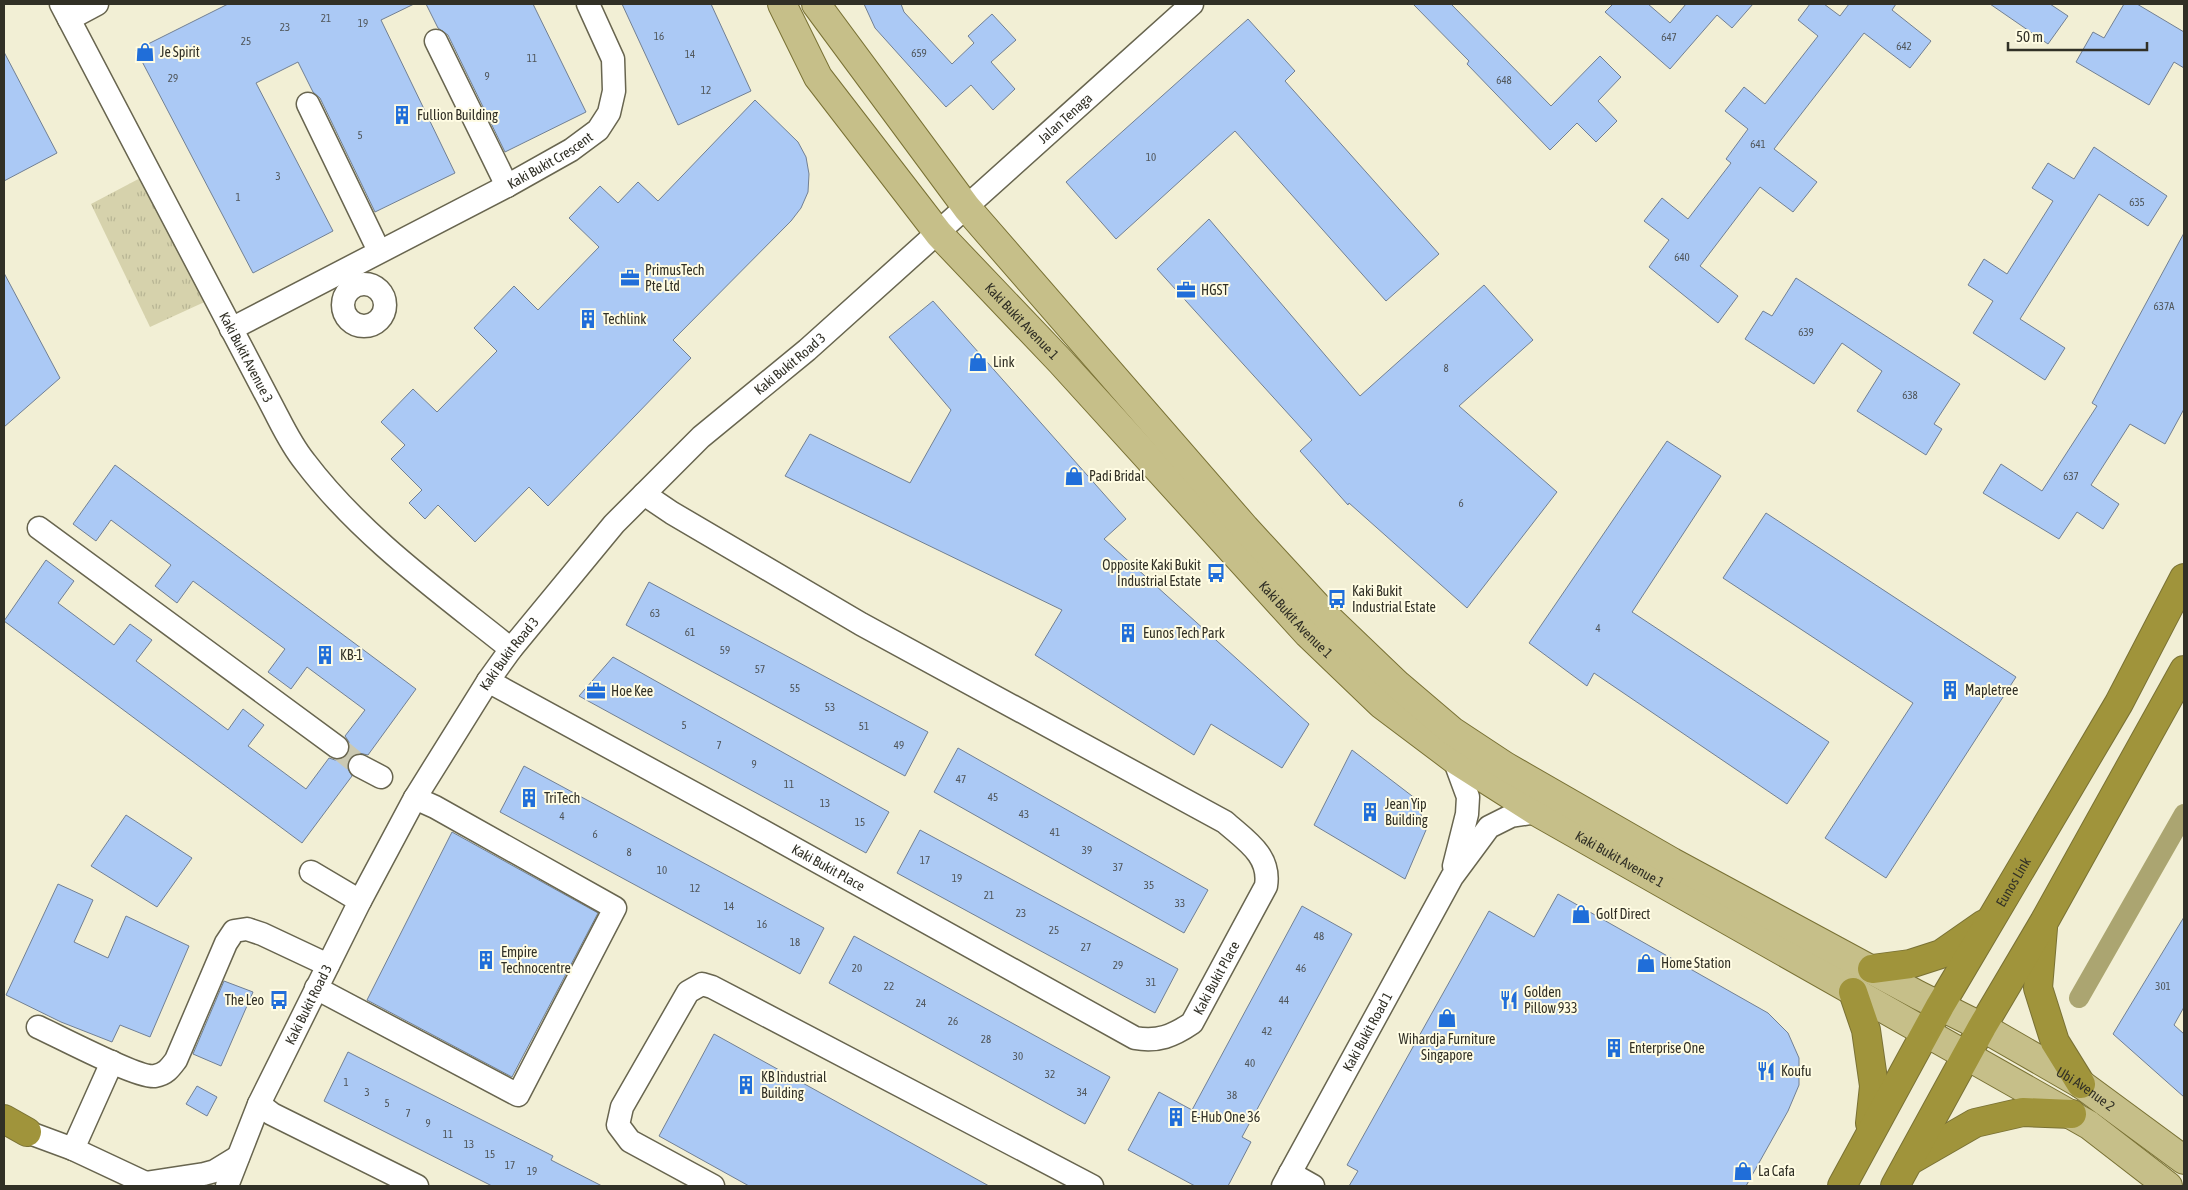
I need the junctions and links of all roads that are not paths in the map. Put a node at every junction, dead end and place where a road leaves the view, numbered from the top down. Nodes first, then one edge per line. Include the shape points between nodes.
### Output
1 (97, 4) edge
2 (588, 4) edge
3 (782, 4) edge
4 (816, 4) edge
5 (1192, 4) edge
6 (65, 11) edge
7 (436, 41) dead end
8 (308, 104) dead end
9 (507, 186) junction
10 (967, 208) junction
11 (939, 234) junction
12 (379, 251) junction
13 (356, 263) junction
14 (324, 280) junction
15 (367, 284) junction
16 (343, 298) junction
17 (231, 329) junction
18 (644, 494) junction
19 (38, 528) dead end
20 (2184, 578) edge
21 (511, 649) junction
22 (2184, 670) edge
23 (488, 681) junction
24 (337, 747) tunnel mouth
25 (1454, 759) junction
26 (360, 766) tunnel mouth
27 (381, 777) dead end
28 (416, 798) junction
29 (1537, 812) junction
30 (315, 866) dead end
31 (1452, 877) junction
32 (364, 895) junction
33 (1991, 919) junction
34 (2044, 922) junction
35 (328, 964) junction
36 (1872, 969) junction
37 (316, 988) junction
38 (1853, 992) junction
39 (1940, 1006) junction
40 (38, 1027) dead end
41 (1982, 1027) junction
42 (1926, 1033) junction
43 (1968, 1054) junction
44 (112, 1062) junction
45 (2081, 1084) junction
46 (259, 1104) junction
47 (2072, 1114) junction
48 (4, 1119) edge
49 (16, 1132) edge
50 (1869, 1137) junction
51 (73, 1149) junction
52 (238, 1157) junction
53 (2184, 1160) edge
54 (1909, 1161) junction
55 (1286, 1180) edge
56 (148, 1185) edge
57 (227, 1186) edge
58 (417, 1186) edge
59 (713, 1186) edge
60 (1092, 1186) edge
61 (1313, 1186) edge
62 (1842, 1186) edge
63 (1895, 1186) edge
64 (2168, 1186) edge

1 - 6 street
2 - 9 street, Kaki Bukit Crescent via 613,59 614,91 609,113 598,130 571,150
3 - 11 main road, Kaki Bukit Avenue 1 via 818,77
4 - 10 main road, Kaki Bukit Avenue 1
5 - 10 street, Jalan Tenaga
6 - 17 street, Kaki Bukit Avenue 3
7 - 9 street
8 - 12 street
9 - 12 street, Kaki Bukit Crescent
10 - 11 street, Jalan Tenaga
10 - 36 main road, Kaki Bukit Avenue 1 via 1245,528 1327,616 1452,731 1513,771 1672,862
11 - 18 street, Kaki Bukit Road 3 via 807,350 702,436
11 - 25 main road, Kaki Bukit Avenue 1 via 1308,634 1382,704
12 - 13 street, Kaki Bukit Crescent
13 - 14 street
13 - 15 street
14 - 16 street
14 - 17 street
15 - 16 street via 357,284 348,289
15 - 16 street via 378,288 384,298 384,310 379,320 369,326 358,326 348,320 342,310
17 - 21 street, Kaki Bukit Avenue 3 via 295,448 341,505 400,559
18 - 21 street, Kaki Bukit Road 3 via 614,524
18 - 23 street, Kaki Bukit Place via 861,624 1225,822 1255,848 1266,863 1266,886 1192,1023 1163,1038 1149,1041 1135,1038
19 - 24 street
20 - 33 highway, Eunos Link via 2119,703
21 - 23 street, Kaki Bukit Road 3
22 - 34 highway
23 - 28 street, Kaki Bukit Road 3
25 - 29 main road, Kaki Bukit Avenue 1
25 - 31 street, Kaki Bukit Road 1 via 1468,797 1468,806
26 - 27 street
28 - 32 street, Kaki Bukit Road 3
28 - 37 street via 615,908 518,1095
29 - 31 street, Kaki Bukit Road 1 via 1511,816 1490,827
29 - 38 main road, Kaki Bukit Avenue 1
30 - 32 street
31 - 55 street, Kaki Bukit Road 1
32 - 35 street, Kaki Bukit Road 3
33 - 36 highway via 1941,954 1910,964
33 - 39 highway, Eunos Link
34 - 41 highway
34 - 45 highway via 2038,988 2055,1042
35 - 37 street, Kaki Bukit Road 3
35 - 44 street via 248,929 234,931 176,1060 165,1074 153,1077
36 - 39 main road, Kaki Bukit Avenue 1
37 - 46 street, Kaki Bukit Road 3
38 - 42 main road, Kaki Bukit Avenue 1
38 - 50 highway via 1866,1030 1874,1086
39 - 41 main road, Kaki Bukit Avenue 1
39 - 42 highway, Eunos Link
40 - 44 street
41 - 43 highway
41 - 45 main road, Ubi Avenue 2
42 - 43 main road, Kaki Bukit Avenue 1
42 - 50 highway, Eunos Link
43 - 47 main road, Ubi Avenue 2
43 - 54 highway
44 - 51 street
45 - 53 main road, Ubi Avenue 2
46 - 52 street, Kaki Bukit Road 3
46 - 58 street via 272,1114
47 - 54 highway via 2023,1112 1975,1123
47 - 64 main road, Ubi Avenue 2
48 - 49 highway
49 - 51 street
50 - 62 highway, Eunos Link
51 - 56 street
52 - 56 street via 210,1172
52 - 57 street, Kaki Bukit Road 3
54 - 63 highway
55 - 61 street
59 - 60 street via 630,1141 618,1125 622,1107 688,992 702,984

